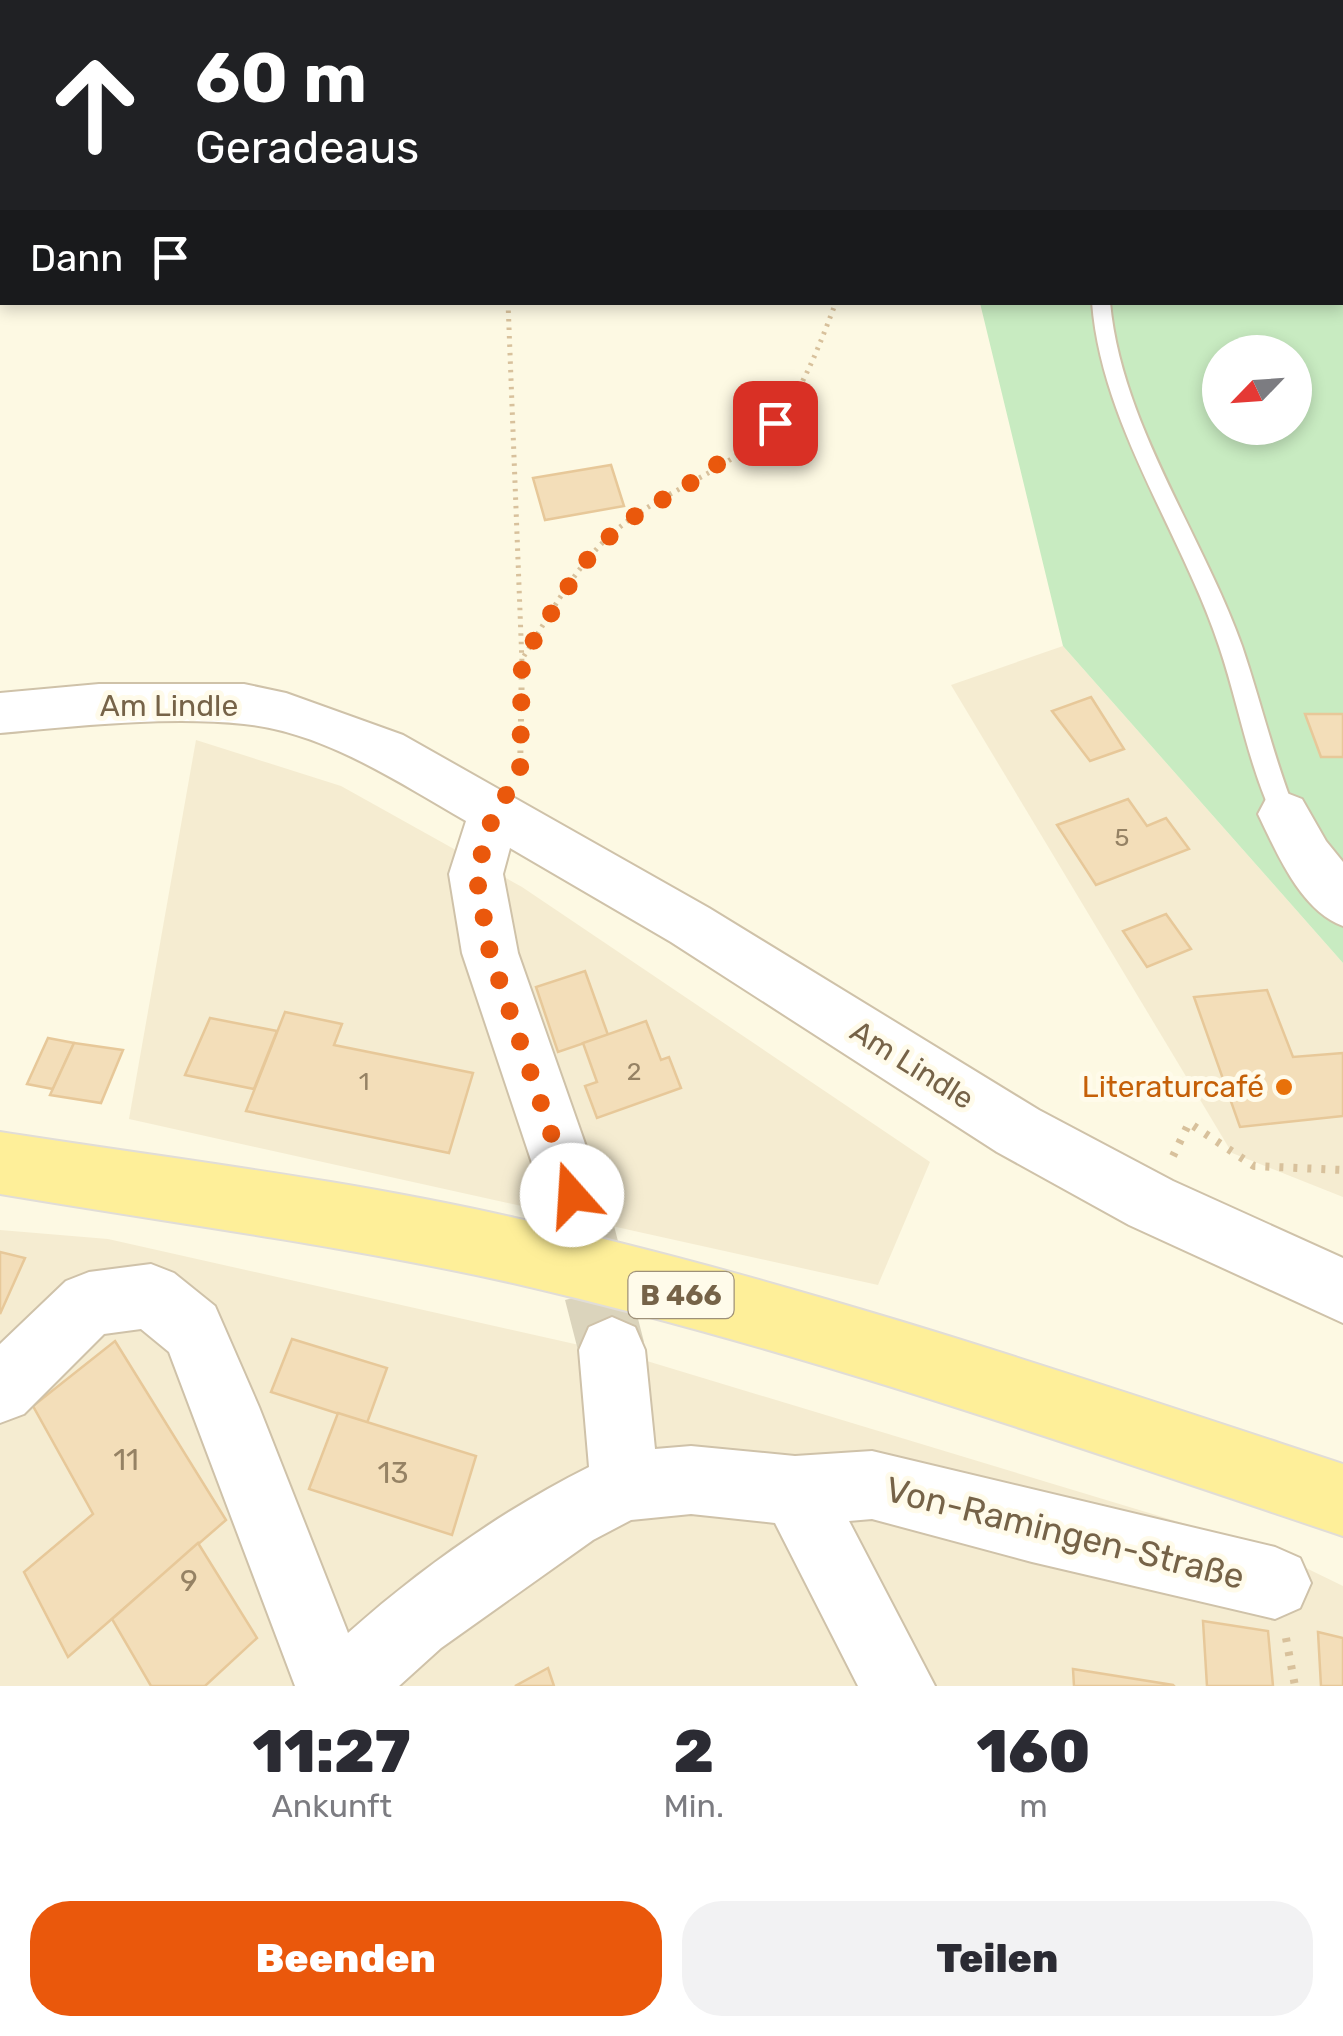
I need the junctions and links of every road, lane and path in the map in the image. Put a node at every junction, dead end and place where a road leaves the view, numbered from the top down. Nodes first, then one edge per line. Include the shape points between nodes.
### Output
1 (508, 305) edge
2 (834, 305) edge
3 (1102, 305) edge
4 (522, 659) junction
5 (0, 713) edge
6 (494, 812) junction
7 (1284, 814) joint
8 (1343, 902) edge
9 (0, 1163) edge
10 (1343, 1170) edge
11 (572, 1195) tunnel mouth
12 (1151, 1203) junction
13 (1343, 1292) edge
14 (612, 1350) tunnel mouth
15 (0, 1390) edge
16 (626, 1486) junction
17 (796, 1491) junction
18 (1343, 1500) edge
19 (1275, 1583) dead end
20 (332, 1686) edge
21 (344, 1686) edge
22 (898, 1686) edge

1 - 4 path
2 - 4 path via 775,423 598,546
3 - 7 lane via 1133,424 1230,645
4 - 6 path via 520,775
5 - 6 street, Am Lindle via 99,704 244,704 286,712 385,749
6 - 11 street via 476,874 490,953
6 - 12 street, Am Lindle via 690,925 1018,1131
7 - 8 street
9 - 18 main road, B 466 via 394,1225 588,1270 926,1361
10 - 12 path via 1254,1166 1189,1123
12 - 13 street, Am Lindle
14 - 16 street
15 - 20 street via 89,1304 151,1296 192,1329
16 - 17 street, Von-Ramingen-Straße via 691,1480
16 - 21 street, Von-Ramingen-Straße via 568,1515 415,1622
17 - 19 street, Von-Ramingen-Straße via 872,1485
17 - 22 street

